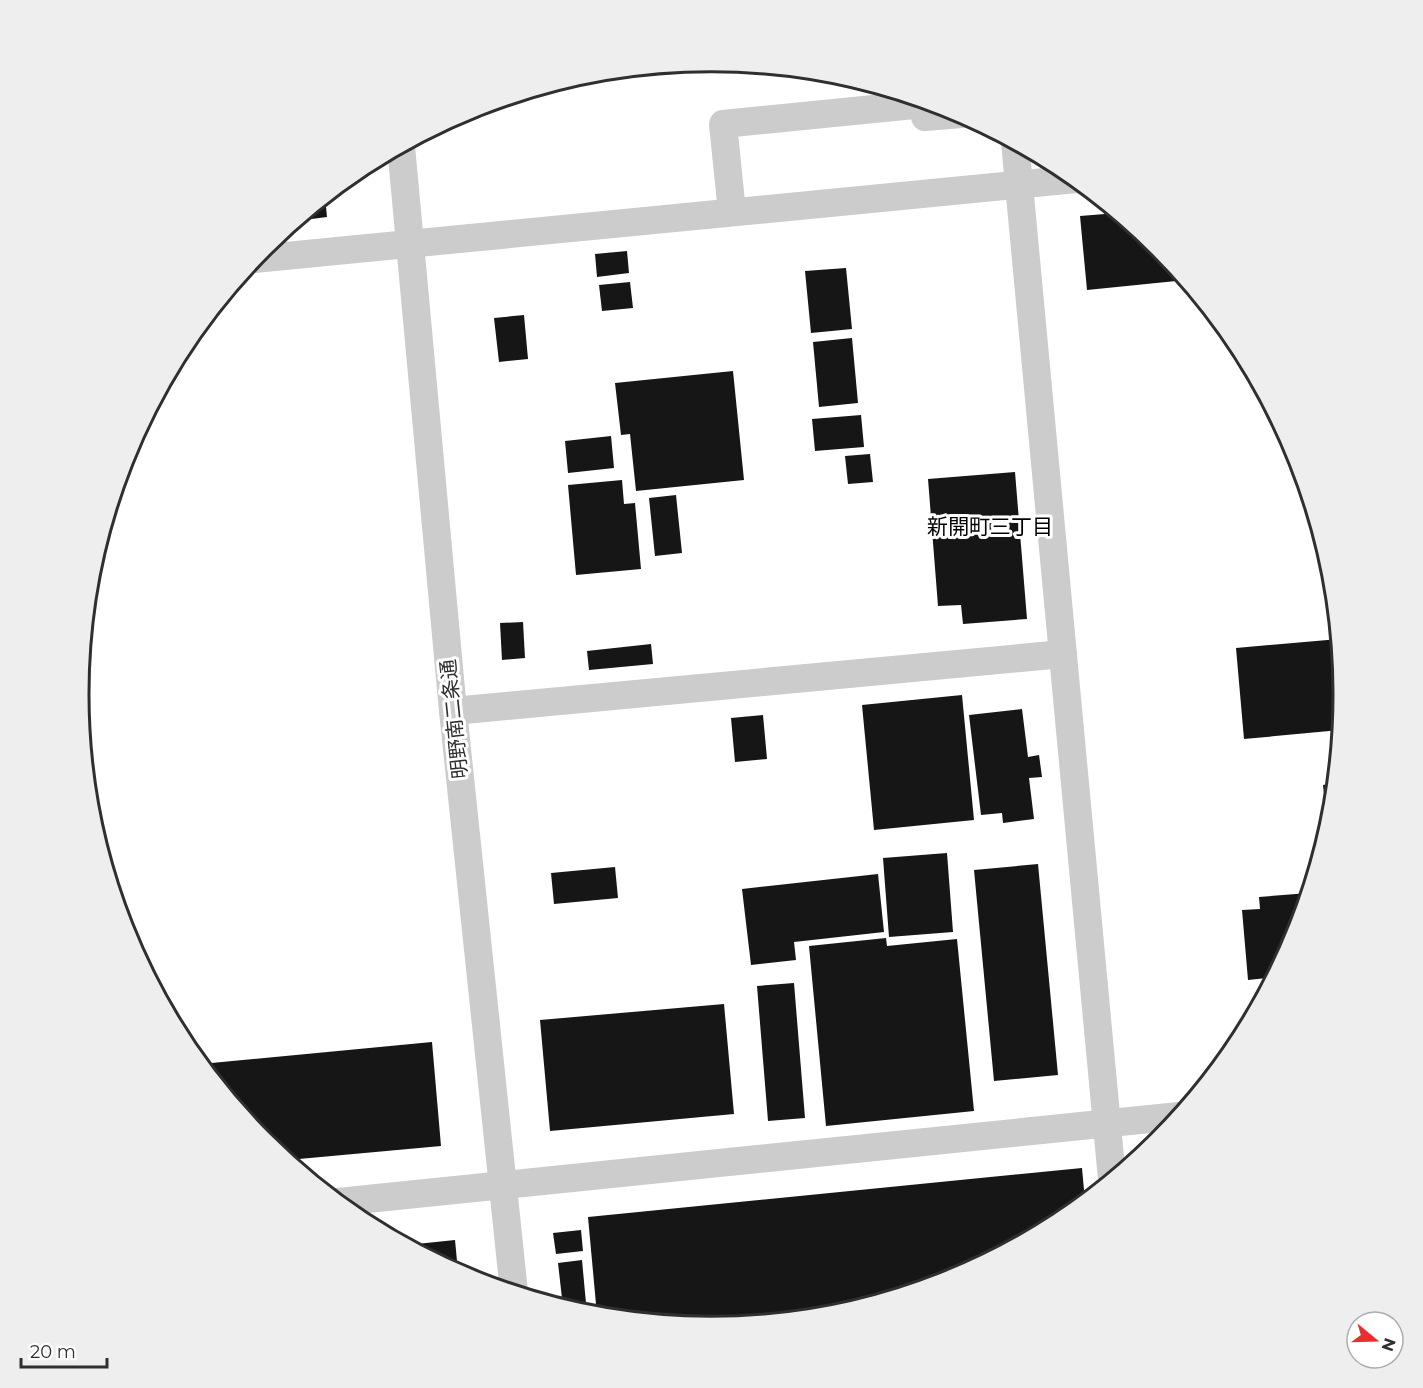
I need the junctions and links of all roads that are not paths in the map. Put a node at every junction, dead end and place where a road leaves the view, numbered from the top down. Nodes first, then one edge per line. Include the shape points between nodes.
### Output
1 (912, 105) edge
2 (924, 110) edge
3 (941, 116) edge
4 (1016, 151) edge
5 (402, 155) edge
6 (1061, 180) edge
7 (1019, 184) junction
8 (732, 212) junction
9 (410, 244) junction
10 (269, 258) edge
11 (1063, 654) junction
12 (453, 711) junction
13 (1167, 1117) edge
14 (1107, 1124) junction
15 (1111, 1170) edge
16 (504, 1185) junction
17 (352, 1201) edge
18 (513, 1283) edge

1 - 8 street via 723,124
2 - 3 street via 925,117
4 - 7 street
5 - 9 street, 明野南二条通
6 - 7 street
7 - 8 street
7 - 11 street
8 - 9 street
9 - 10 street
9 - 12 street, 明野南二条通
11 - 12 street
11 - 14 street
12 - 16 street, 明野南二条通
13 - 14 street
14 - 15 street
14 - 16 street
16 - 17 street
16 - 18 street, 明野南二条通

